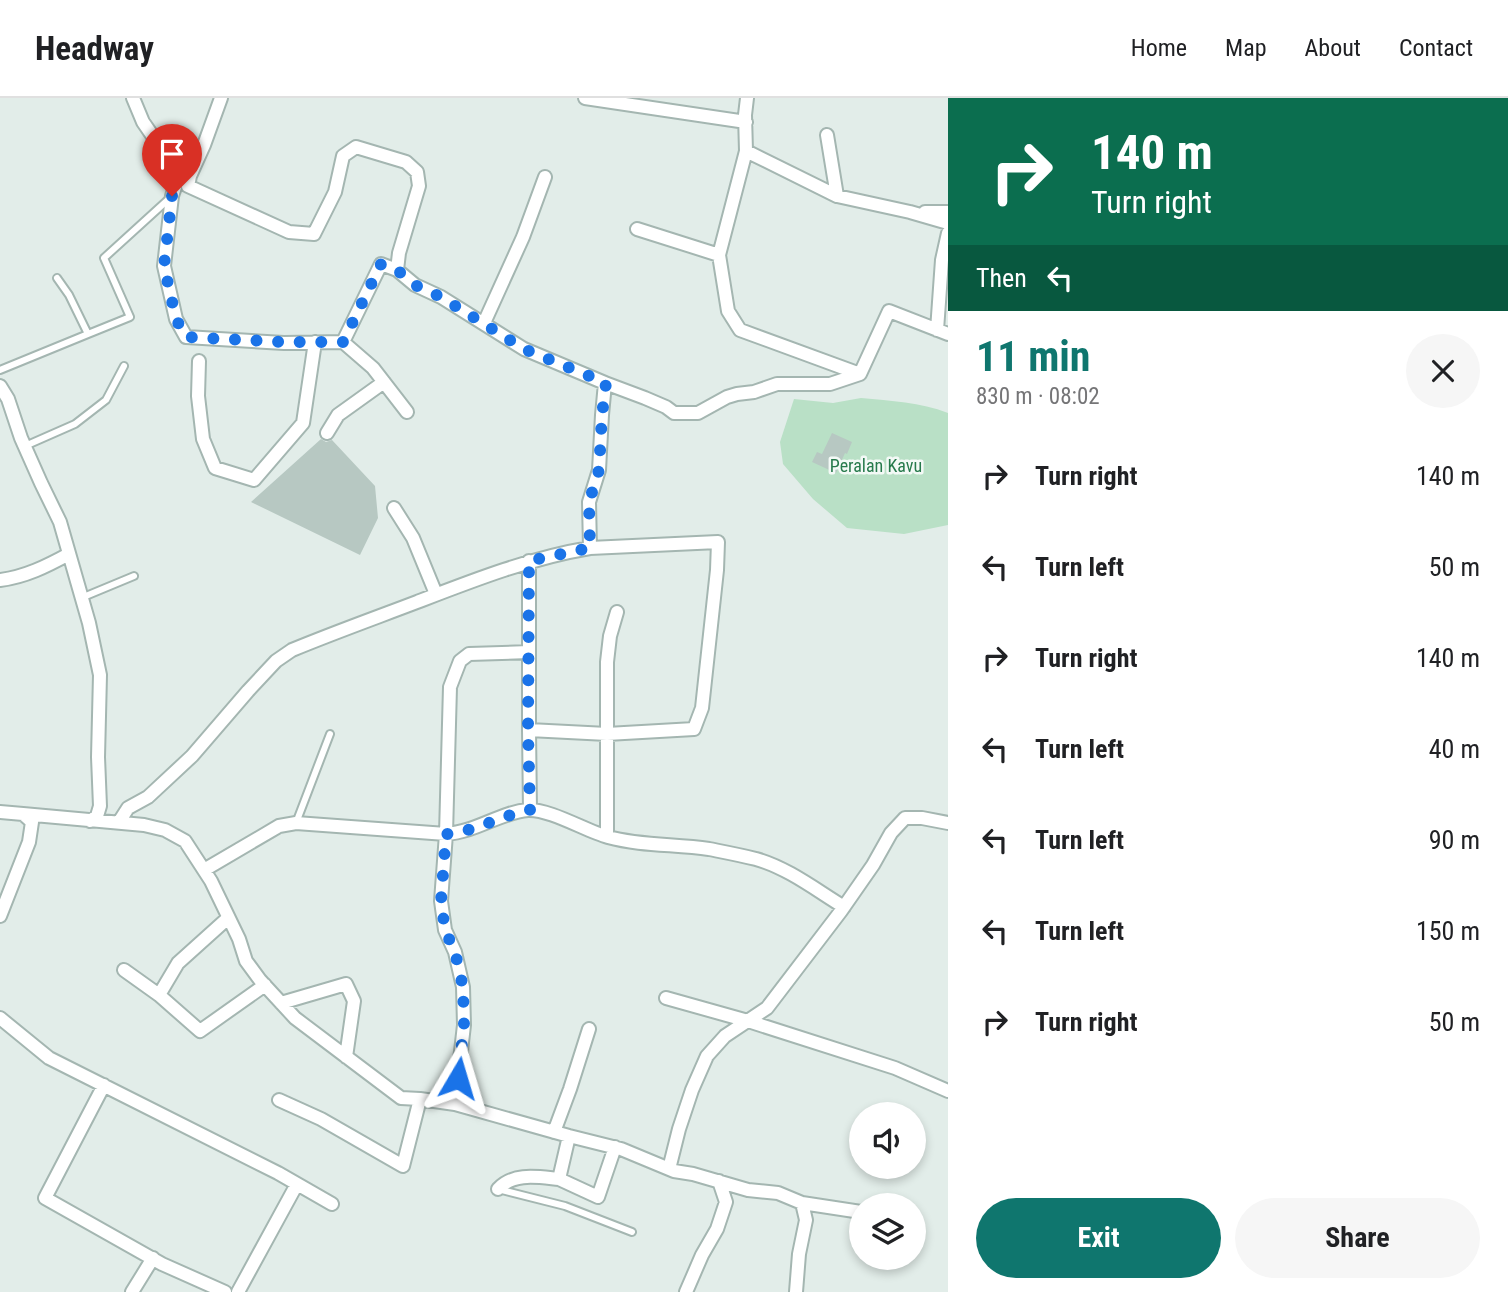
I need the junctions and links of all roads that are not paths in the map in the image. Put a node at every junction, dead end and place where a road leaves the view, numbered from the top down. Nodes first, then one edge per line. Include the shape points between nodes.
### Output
1 (133, 98) edge
2 (220, 98) edge
3 (585, 98) edge
4 (747, 98) edge
5 (746, 122) junction
6 (827, 135) dead end
7 (746, 151) junction
8 (179, 175) junction
9 (545, 177) dead end
10 (188, 186) junction
11 (172, 196) junction
12 (837, 196) junction
13 (910, 212) junction
14 (948, 212) edge
15 (948, 223) edge
16 (637, 229) dead end
17 (948, 233) edge
18 (719, 255) junction
19 (397, 270) junction
20 (57, 278) dead end
21 (484, 323) junction
22 (942, 332) edge
23 (88, 334) junction
24 (316, 342) junction
25 (343, 342) junction
26 (199, 361) dead end
27 (124, 366) dead end
28 (0, 370) edge
29 (860, 374) junction
30 (384, 383) junction
31 (606, 383) junction
32 (0, 386) edge
33 (407, 412) dead end
34 (327, 433) dead end
35 (25, 446) junction
36 (394, 508) dead end
37 (590, 548) junction
38 (69, 554) junction
39 (529, 561) junction
40 (134, 576) dead end
41 (0, 580) edge
42 (436, 594) junction
43 (82, 598) junction
44 (617, 612) dead end
45 (529, 652) junction
46 (528, 730) junction
47 (330, 734) dead end
48 (607, 734) junction
49 (530, 810) junction
50 (0, 812) edge
51 (23, 814) junction
52 (90, 821) junction
53 (119, 822) junction
54 (296, 823) junction
55 (948, 823) edge
56 (446, 834) junction
57 (607, 836) junction
58 (204, 870) junction
59 (844, 907) junction
60 (0, 916) edge
61 (228, 918) junction
62 (124, 970) dead end
63 (265, 985) junction
64 (159, 995) junction
65 (666, 998) dead end
66 (281, 1003) junction
67 (0, 1018) edge
68 (747, 1021) junction
69 (589, 1029) dead end
70 (346, 1057) junction
71 (104, 1086) junction
72 (948, 1091) edge
73 (420, 1099) junction
74 (279, 1100) dead end
75 (455, 1104) junction
76 (554, 1132) junction
77 (569, 1136) junction
78 (615, 1147) junction
79 (669, 1169) junction
80 (559, 1179) junction
81 (719, 1181) junction
82 (297, 1184) junction
83 (498, 1189) joint
84 (802, 1203) junction
85 (332, 1204) dead end
86 (849, 1210) edge
87 (632, 1232) dead end
88 (153, 1258) junction
89 (132, 1292) edge
90 (225, 1292) edge
91 (238, 1292) edge
92 (686, 1292) edge
93 (796, 1292) edge

1 - 8 street via 143,122
2 - 10 street
3 - 5 street
4 - 5 street
5 - 7 street
6 - 12 street
7 - 12 street
7 - 18 street
8 - 10 street
8 - 11 street
9 - 21 street
10 - 19 street via 289,232 314,234 335,192 343,156 356,147 406,162 416,172 419,186
11 - 23 lane via 104,258 130,317
11 - 24 street via 164,266 176,319 186,337
12 - 13 street
13 - 14 street
13 - 15 street
16 - 18 street
17 - 22 street via 942,260
18 - 29 street via 729,311 740,330
19 - 21 street
19 - 25 street via 381,264
20 - 23 lane
21 - 31 street via 524,349
22 - 29 street via 889,311
23 - 28 lane
24 - 25 street
24 - 26 street via 303,423 254,480 215,468 203,439
25 - 30 street
27 - 35 lane via 106,400 75,424
29 - 31 street via 830,384 776,384 727,397 698,413 674,413
30 - 33 street
30 - 34 street via 338,415
31 - 37 street via 599,470 589,502
32 - 35 street
35 - 38 street via 60,522
36 - 42 street
37 - 39 street
37 - 48 street via 718,542 702,708 694,729
38 - 41 street via 16,578
38 - 43 street
39 - 42 street
39 - 45 street
40 - 43 lane
42 - 53 street via 292,650 276,661 192,756 148,797 128,808
43 - 52 street via 100,675 100,806
44 - 48 street via 607,662
45 - 46 street
45 - 56 street via 469,654 454,672
46 - 48 street
46 - 49 street
47 - 54 lane
48 - 57 street
49 - 56 street
49 - 57 street
50 - 51 street
51 - 52 street
51 - 60 street via 32,822 29,842
52 - 53 street
53 - 58 street via 165,830 185,841
54 - 56 street
54 - 58 street via 279,825
55 - 59 street via 905,818 891,832
56 - 75 street via 441,901 463,987 464,1025
57 - 59 street via 756,859 778,867
58 - 61 street
59 - 68 street via 767,1008
61 - 63 street via 246,961
61 - 64 street via 178,964
62 - 64 street
63 - 64 street via 200,1031
63 - 66 street
65 - 68 street
66 - 70 street
66 - 70 street via 346,984 354,1001
67 - 71 street via 49,1058
68 - 72 street via 895,1068
68 - 79 street via 707,1056
69 - 76 street
70 - 73 street via 401,1098
71 - 82 street
71 - 88 street via 45,1198
73 - 74 street via 403,1167
73 - 75 street
75 - 76 street
76 - 77 street
77 - 78 street
77 - 80 street
78 - 79 street
78 - 80 street via 598,1197
79 - 81 street
80 - 83 street via 526,1176
81 - 84 street via 778,1193
81 - 92 street via 726,1202
82 - 85 street
82 - 91 street
83 - 87 lane via 565,1206
84 - 86 street
84 - 93 street via 806,1220
88 - 89 street
88 - 90 street

